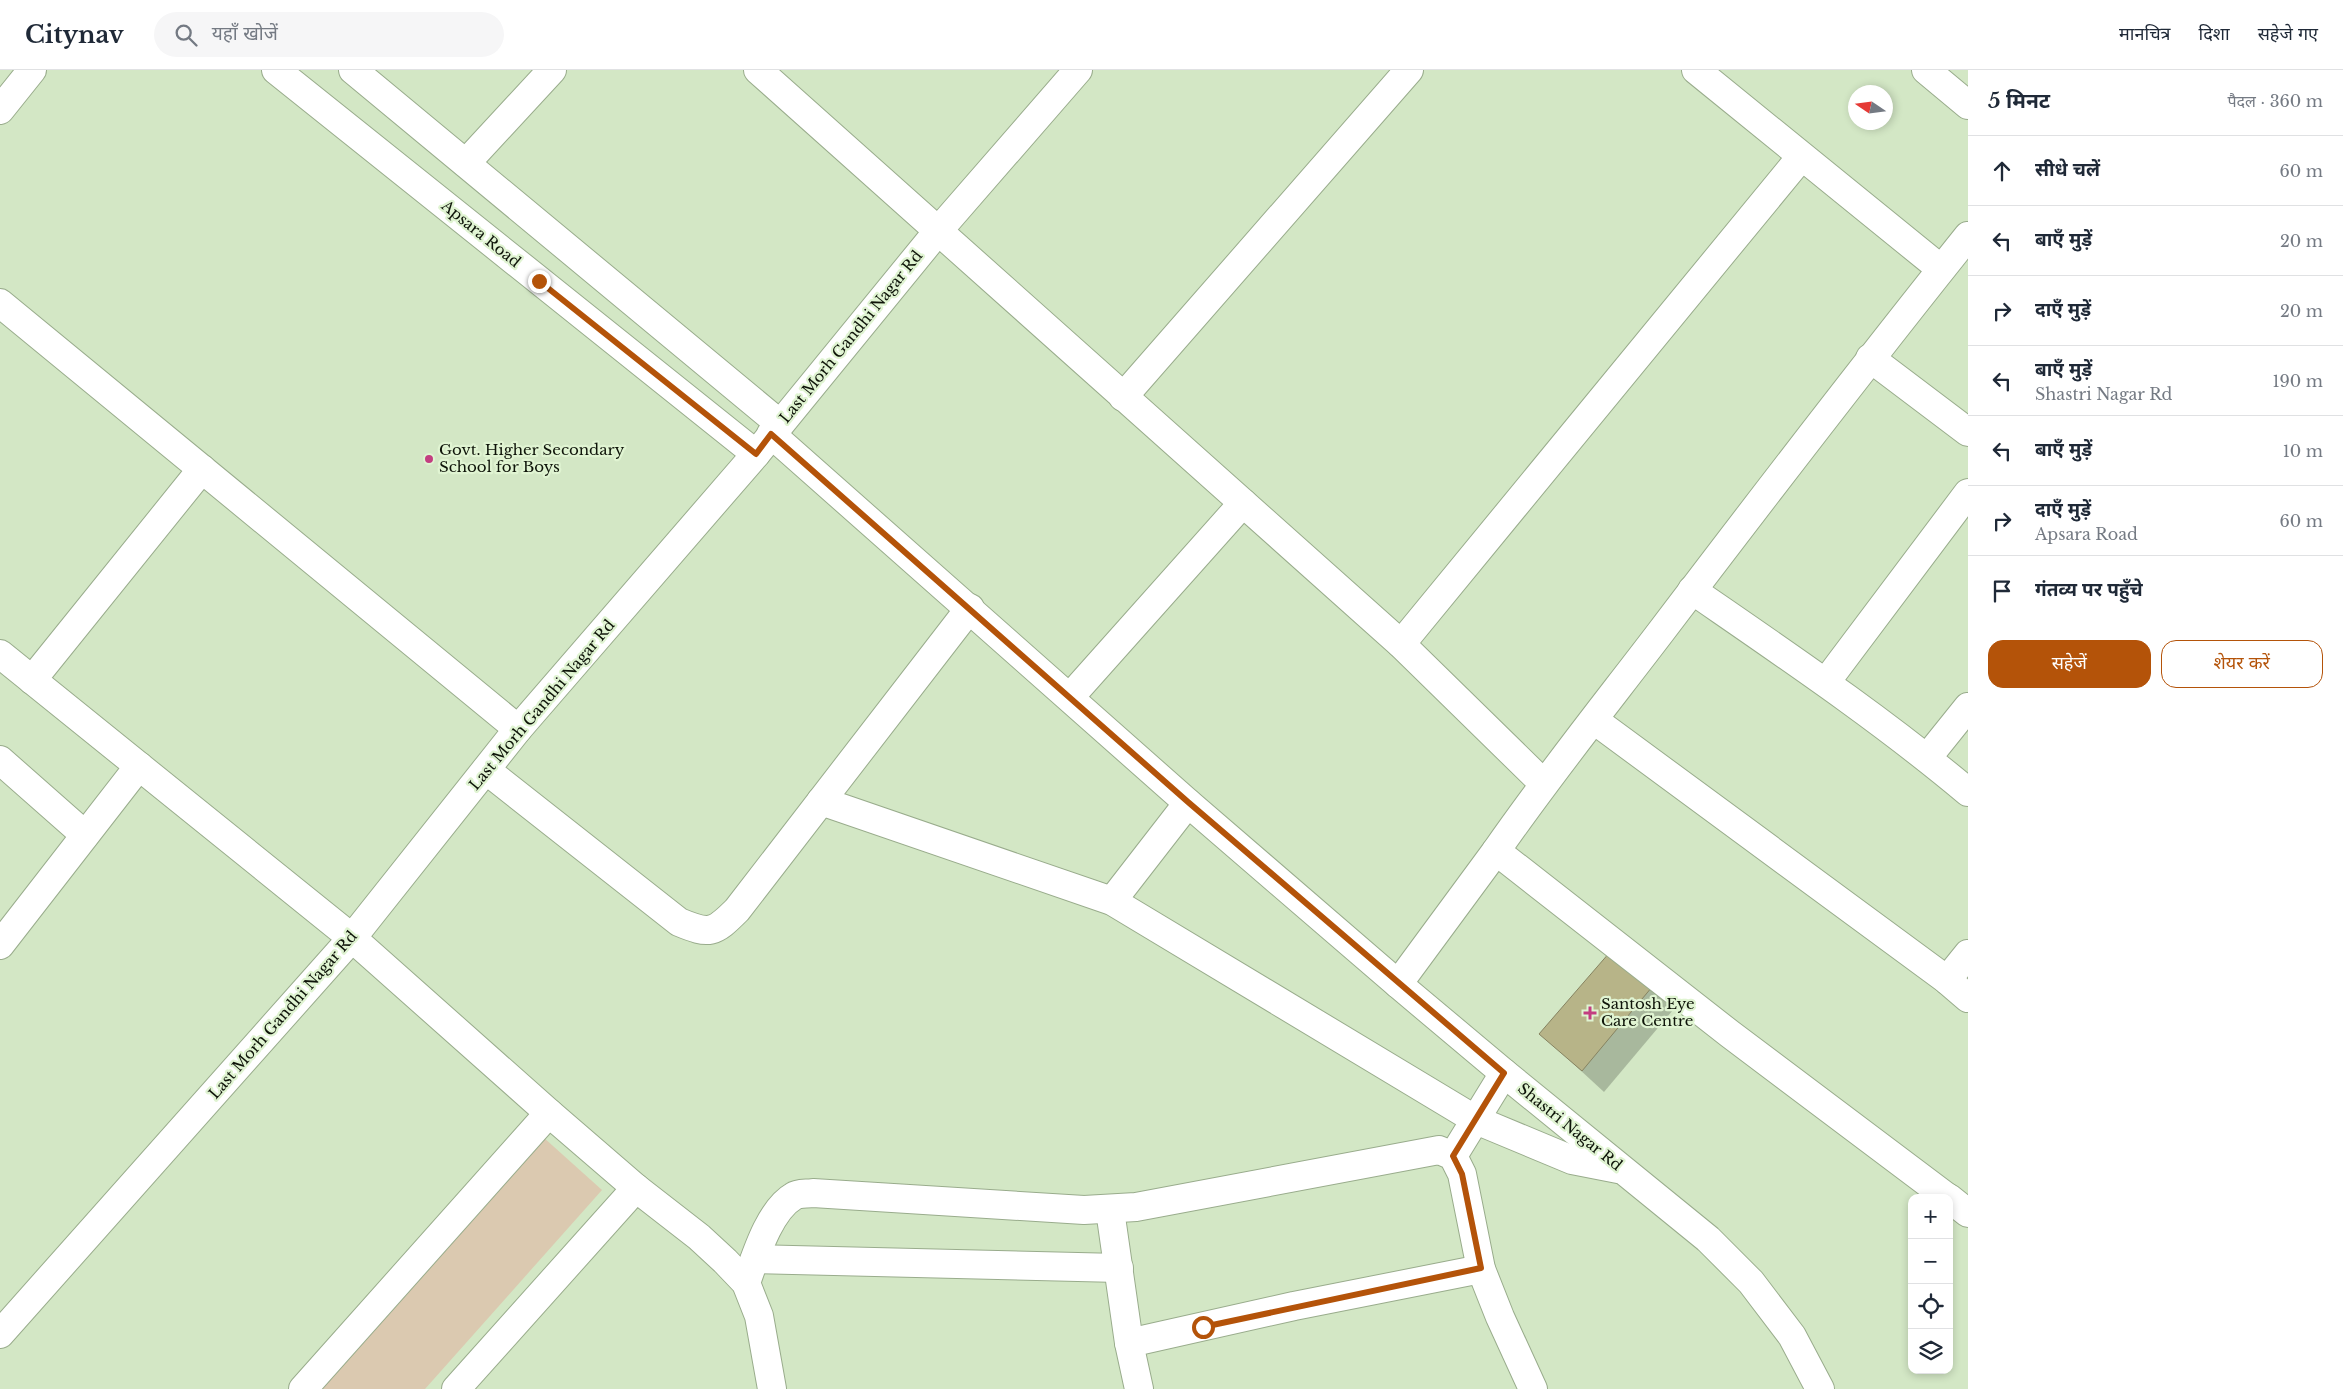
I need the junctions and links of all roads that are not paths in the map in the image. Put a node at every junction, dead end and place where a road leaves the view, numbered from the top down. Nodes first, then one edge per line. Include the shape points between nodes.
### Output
1 (32, 70) edge
2 (276, 70) edge
3 (353, 70) edge
4 (552, 70) edge
5 (758, 70) edge
6 (1078, 70) edge
7 (1409, 70) edge
8 (1696, 70) edge
9 (1926, 70) edge
10 (1968, 105) edge
11 (0, 110) edge
12 (1800, 157) junction
13 (466, 163) junction
14 (938, 231) junction
15 (1968, 236) edge
16 (1942, 269) junction
17 (0, 303) edge
18 (1870, 358) junction
19 (1123, 397) junction
20 (1968, 432) edge
21 (769, 437) junction
22 (202, 469) junction
23 (1968, 493) edge
24 (1243, 503) junction
25 (1692, 590) junction
26 (970, 608) junction
27 (1402, 644) junction
28 (0, 654) edge
29 (32, 680) junction
30 (1826, 682) junction
31 (1070, 697) junction
32 (1968, 707) edge
33 (1594, 720) junction
34 (518, 729) junction
35 (1927, 758) junction
36 (0, 760) edge
37 (139, 766) junction
38 (486, 770) junction
39 (1543, 783) junction
40 (1968, 792) edge
41 (820, 802) junction
42 (1188, 802) junction
43 (85, 835) junction
44 (1496, 850) junction
45 (1112, 902) junction
46 (3, 934) edge
47 (352, 938) junction
48 (1968, 954) edge
49 (1947, 980) junction
50 (1398, 984) junction
51 (1968, 998) edge
52 (1504, 1073) junction
53 (549, 1112) junction
54 (1476, 1120) junction
55 (1453, 1156) junction
56 (1623, 1170) junction
57 (636, 1188) junction
58 (1944, 1194) edge
59 (1953, 1201) edge
60 (1110, 1210) junction
61 (1968, 1213) edge
62 (1120, 1268) junction
63 (1481, 1268) junction
64 (750, 1271) junction
65 (0, 1334) edge
66 (1130, 1343) junction
67 (303, 1389) edge
68 (456, 1389) edge
69 (772, 1389) edge
70 (1139, 1389) edge
71 (1533, 1389) edge
72 (1820, 1389) edge

1 - 11 street
2 - 21 street, Apsara Road
3 - 13 street
4 - 13 street
5 - 14 street
6 - 14 street, Last Morh Gandhi Nagar Rd
7 - 19 street
8 - 12 street
9 - 10 street
12 - 16 street
12 - 27 street
13 - 21 street
14 - 19 street
14 - 21 street, Last Morh Gandhi Nagar Rd
15 - 16 street
16 - 18 street
17 - 22 street
18 - 20 street
18 - 25 street
19 - 24 street
21 - 26 street, Shastri Nagar Rd
21 - 34 street, Last Morh Gandhi Nagar Rd
22 - 29 street
22 - 34 street
23 - 30 street
24 - 27 street
24 - 31 street
25 - 30 street
25 - 33 street
26 - 31 street, Shastri Nagar Rd
26 - 41 street
27 - 39 street
28 - 29 street
29 - 37 street
30 - 35 street
31 - 42 street, Shastri Nagar Rd
32 - 35 street
33 - 39 street
33 - 49 street
34 - 38 street, Last Morh Gandhi Nagar Rd
35 - 40 street
36 - 43 street
37 - 43 street
37 - 47 street
38 - 41 street via 679,922 699,930 718,928 737,910
38 - 47 street, Last Morh Gandhi Nagar Rd
39 - 44 street
41 - 45 street
42 - 45 street
42 - 50 street, Shastri Nagar Rd
43 - 46 street
44 - 50 street
44 - 58 street via 1730,1034
45 - 54 street
47 - 53 street
47 - 65 street, Last Morh Gandhi Nagar Rd
48 - 49 street
49 - 51 street
50 - 52 street, Shastri Nagar Rd
52 - 54 street
52 - 56 street, Shastri Nagar Rd
53 - 57 street
53 - 67 street
54 - 55 street
54 - 56 street via 1572,1160
55 - 60 street via 1439,1150 1422,1152
55 - 63 street via 1462,1174
56 - 72 street, Shastri Nagar Rd via 1708,1240 1751,1282 1792,1336
57 - 64 street via 699,1237
57 - 68 street
59 - 61 street
60 - 62 street
60 - 64 street via 813,1193 795,1195 780,1208 760,1244
62 - 64 street
62 - 66 street
63 - 66 street
63 - 71 street
64 - 69 street
66 - 70 street

